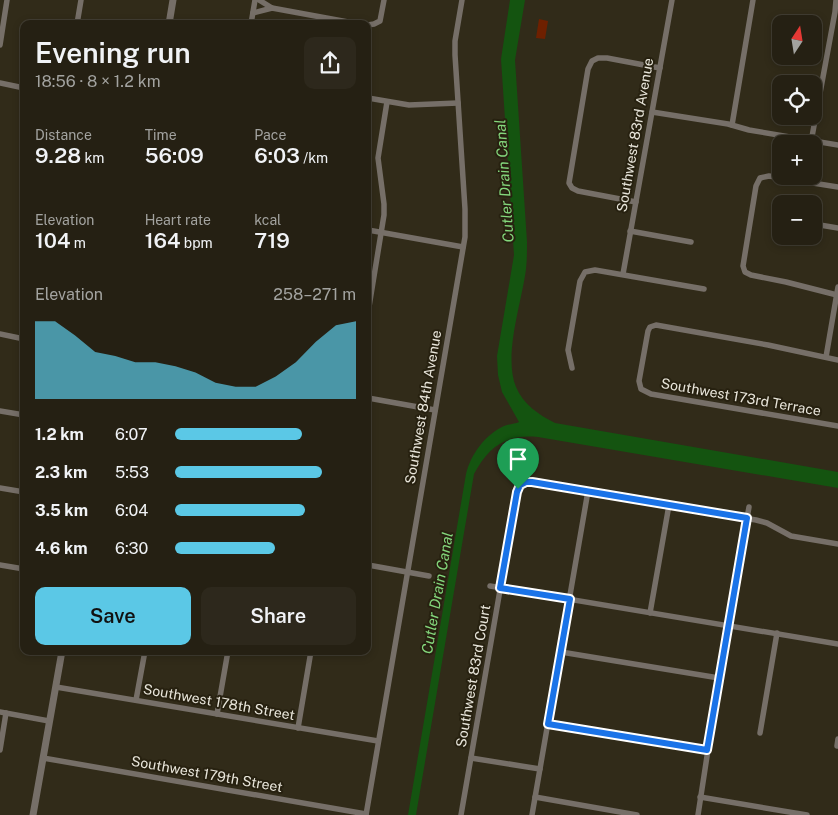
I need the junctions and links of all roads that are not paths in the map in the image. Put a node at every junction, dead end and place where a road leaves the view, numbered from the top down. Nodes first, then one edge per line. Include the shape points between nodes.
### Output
1 (8, 0) edge
2 (81, 0) edge
3 (173, 0) edge
4 (255, 0) edge
5 (259, 0) edge
6 (384, 0) edge
7 (462, 0) edge
8 (672, 0) edge
9 (754, 0) edge
10 (836, 0) edge
11 (272, 8) junction
12 (837, 10) edge
13 (253, 13) junction
14 (78, 20) edge
15 (170, 20) edge
16 (252, 20) edge
17 (337, 20) edge
18 (371, 24) edge
19 (0, 45) edge
20 (660, 68) junction
21 (0, 84) edge
22 (20, 87) edge
23 (371, 99) edge
24 (387, 102) junction
25 (458, 103) junction
26 (652, 112) junction
27 (732, 125) junction
28 (775, 135) edge
29 (812, 135) edge
30 (822, 144) edge
31 (838, 146) edge
32 (772, 176) edge
33 (822, 183) edge
34 (838, 187) edge
35 (636, 202) junction
36 (822, 225) edge
37 (838, 228) edge
38 (371, 231) edge
39 (630, 231) junction
40 (381, 233) junction
41 (691, 242) dead end
42 (463, 247) junction
43 (623, 274) junction
44 (838, 286) edge
45 (704, 289) dead end
46 (371, 295) edge
47 (837, 295) junction
48 (0, 334) edge
49 (20, 338) edge
50 (826, 357) junction
51 (838, 360) edge
52 (572, 368) dead end
53 (371, 399) edge
54 (435, 410) junction
55 (0, 411) edge
56 (20, 415) edge
57 (838, 426) edge
58 (0, 488) edge
59 (20, 491) edge
60 (588, 491) junction
61 (669, 504) junction
62 (749, 508) dead end
63 (747, 518) junction
64 (838, 544) edge
65 (0, 565) edge
66 (371, 566) edge
67 (20, 568) edge
68 (408, 572) junction
69 (429, 576) dead end
70 (490, 586) dead end
71 (500, 588) junction
72 (570, 599) junction
73 (650, 613) junction
74 (728, 626) junction
75 (777, 633) junction
76 (838, 644) edge
77 (560, 652) junction
78 (61, 655) edge
79 (144, 655) edge
80 (227, 655) edge
81 (310, 655) edge
82 (719, 678) junction
83 (56, 687) junction
84 (136, 700) junction
85 (3, 713) edge
86 (217, 714) junction
87 (49, 721) junction
88 (548, 724) junction
89 (298, 728) junction
90 (760, 733) dead end
91 (838, 739) edge
92 (378, 741) junction
93 (837, 746) edge
94 (0, 750) edge
95 (707, 750) junction
96 (43, 758) junction
97 (471, 758) junction
98 (540, 769) junction
99 (535, 797) junction
100 (700, 797) junction
101 (33, 815) edge
102 (366, 815) edge
103 (461, 815) edge
104 (532, 815) edge
105 (637, 815) edge
106 (698, 815) edge
107 (807, 815) edge

1 - 19 street
2 - 14 street
3 - 15 street
4 - 13 street
5 - 11 street
6 - 18 street via 382,17
7 - 25 street, Southwest 84th Avenue via 455,48
8 - 20 street, Southwest 83rd Avenue
9 - 27 street
10 - 12 street
11 - 13 street
11 - 17 street
12 - 29 street
13 - 16 street
20 - 26 street, Southwest 83rd Avenue
20 - 35 street via 607,58 595,59 588,69 569,176 570,186 582,192
21 - 22 street
23 - 24 street
24 - 25 street via 409,105
24 - 40 street via 378,158 384,204
25 - 42 street, Southwest 84th Avenue via 466,221
26 - 27 street
26 - 35 street, Southwest 83rd Avenue
27 - 28 street
30 - 31 street
32 - 47 street via 760,178 756,186 744,253 744,271
33 - 34 street
35 - 39 street, Southwest 83rd Avenue
36 - 37 street
38 - 40 street
39 - 41 street
39 - 43 street, Southwest 83rd Avenue
40 - 42 street
40 - 46 street
42 - 54 street, Southwest 84th Avenue
43 - 45 street
43 - 52 street via 595,270 585,272 580,281 568,350
44 - 47 street
47 - 50 street
48 - 49 street
50 - 51 street
50 - 57 street, Southwest 173rd Terrace via 667,326 652,326 648,331 639,381 641,390 651,394
53 - 54 street
54 - 68 street, Southwest 84th Avenue
55 - 56 street
58 - 59 street
60 - 61 street
60 - 71 street, Southwest 83rd Court via 522,483 517,492
60 - 72 street
61 - 63 street
61 - 73 street
62 - 63 street
63 - 64 street via 767,523 791,536
63 - 74 street
65 - 67 street
66 - 68 street
68 - 69 street
68 - 92 street, Southwest 84th Avenue
70 - 71 street
71 - 72 street
71 - 97 street, Southwest 83rd Court
72 - 73 street
72 - 77 street
73 - 74 street
74 - 75 street
74 - 82 street
75 - 76 street
75 - 90 street
77 - 82 street
77 - 88 street
78 - 83 street
79 - 84 street
80 - 86 street
81 - 89 street
82 - 95 street
83 - 84 street, Southwest 178th Street
83 - 87 street
84 - 86 street, Southwest 178th Street
85 - 87 street
85 - 94 street
86 - 89 street, Southwest 178th Street
87 - 96 street
88 - 95 street
88 - 98 street
89 - 92 street, Southwest 178th Street
91 - 93 street
92 - 102 street, Southwest 84th Avenue
95 - 100 street
96 - 101 street
96 - 102 street, Southwest 179th Street
97 - 98 street
97 - 103 street, Southwest 83rd Court
98 - 99 street
99 - 104 street
99 - 105 street
100 - 106 street
100 - 107 street

